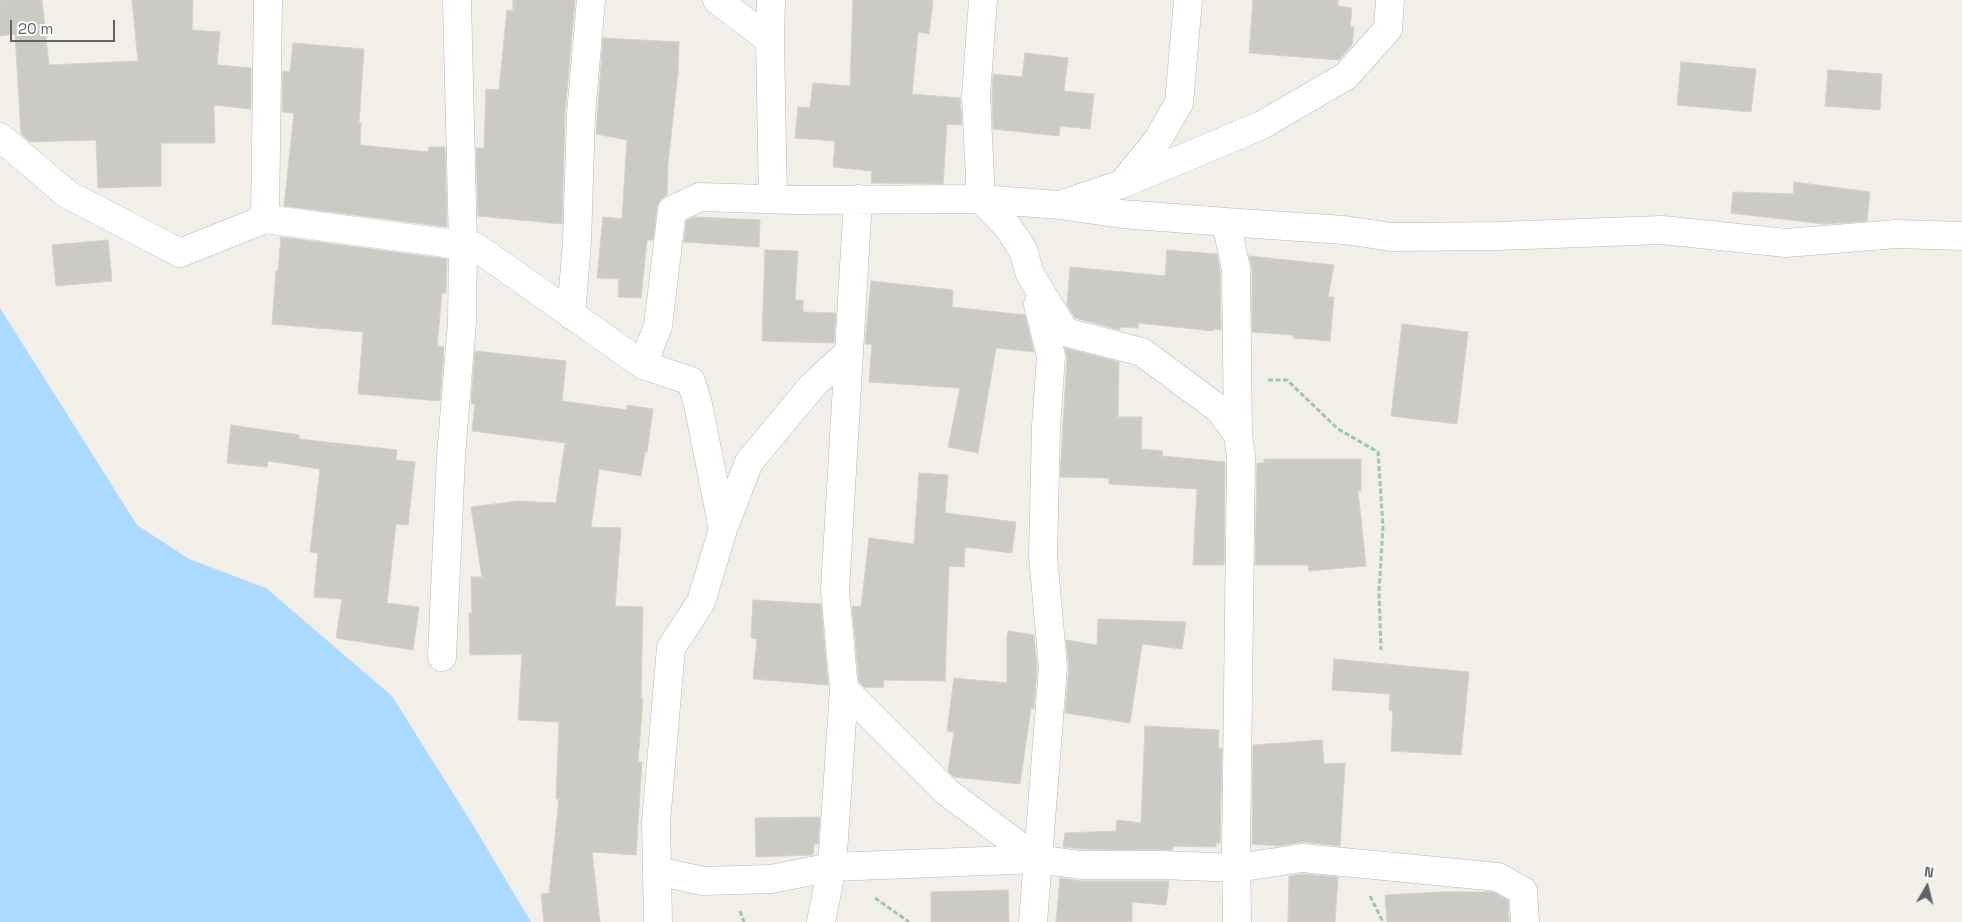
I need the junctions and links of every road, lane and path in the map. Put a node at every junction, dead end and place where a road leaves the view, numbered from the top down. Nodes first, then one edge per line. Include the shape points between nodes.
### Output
1 (268, 0) edge
2 (457, 0) edge
3 (591, 0) edge
4 (717, 0) edge
5 (771, 0) edge
6 (983, 0) edge
7 (1188, 0) edge
8 (1390, 0) edge
9 (770, 40) junction
10 (0, 137) edge
11 (1122, 184) junction
12 (858, 199) junction
13 (773, 200) junction
14 (980, 200) junction
15 (1060, 205) junction
16 (265, 219) junction
17 (1226, 222) junction
18 (1962, 236) edge
19 (463, 246) junction
20 (1030, 274) junction
21 (571, 314) junction
22 (849, 352) junction
23 (643, 365) junction
24 (1237, 379) junction
25 (1238, 435) junction
26 (723, 529) junction
27 (1381, 650) dead end
28 (442, 657) dead end
29 (844, 689) junction
30 (1037, 859) junction
31 (832, 867) junction
32 (1237, 868) junction
33 (657, 870) junction
34 (658, 922) edge
35 (821, 922) edge
36 (1033, 922) edge
37 (1237, 922) edge
38 (1525, 922) edge

1 - 16 street
2 - 19 street
3 - 21 street via 581,114
4 - 9 street
5 - 9 street
6 - 14 street via 976,96
7 - 11 street via 1179,102 1157,142
8 - 11 street via 1388,29 1346,76 1262,125
9 - 13 street
10 - 16 street via 67,194 180,253
11 - 15 street
12 - 13 street
12 - 14 street
12 - 22 street
13 - 23 street via 700,197 672,210 658,326
14 - 15 street
14 - 20 street via 1008,227 1023,250
15 - 17 street via 1122,214
16 - 19 street
17 - 18 street via 1344,230 1392,238 1662,230 1786,243 1896,234
17 - 24 street via 1236,269
19 - 21 street via 476,247
19 - 28 street via 462,322 450,456
20 - 25 street via 1065,332 1142,352 1220,410
20 - 30 street via 1051,356 1043,556 1053,667
21 - 23 street
22 - 26 street via 813,385 749,462
22 - 29 street via 835,590
23 - 26 street via 691,381
24 - 25 street
24 - 27 path via 1287,380 1338,429 1378,452 1383,526 1379,591
25 - 32 street
26 - 33 street via 701,602 671,648 656,822
29 - 30 street via 947,792
29 - 31 street
30 - 31 street
30 - 32 street via 1081,866
30 - 36 street
31 - 33 street via 771,879 703,881
31 - 35 street
32 - 37 street
32 - 38 street via 1302,858 1498,878 1523,891
33 - 34 street

